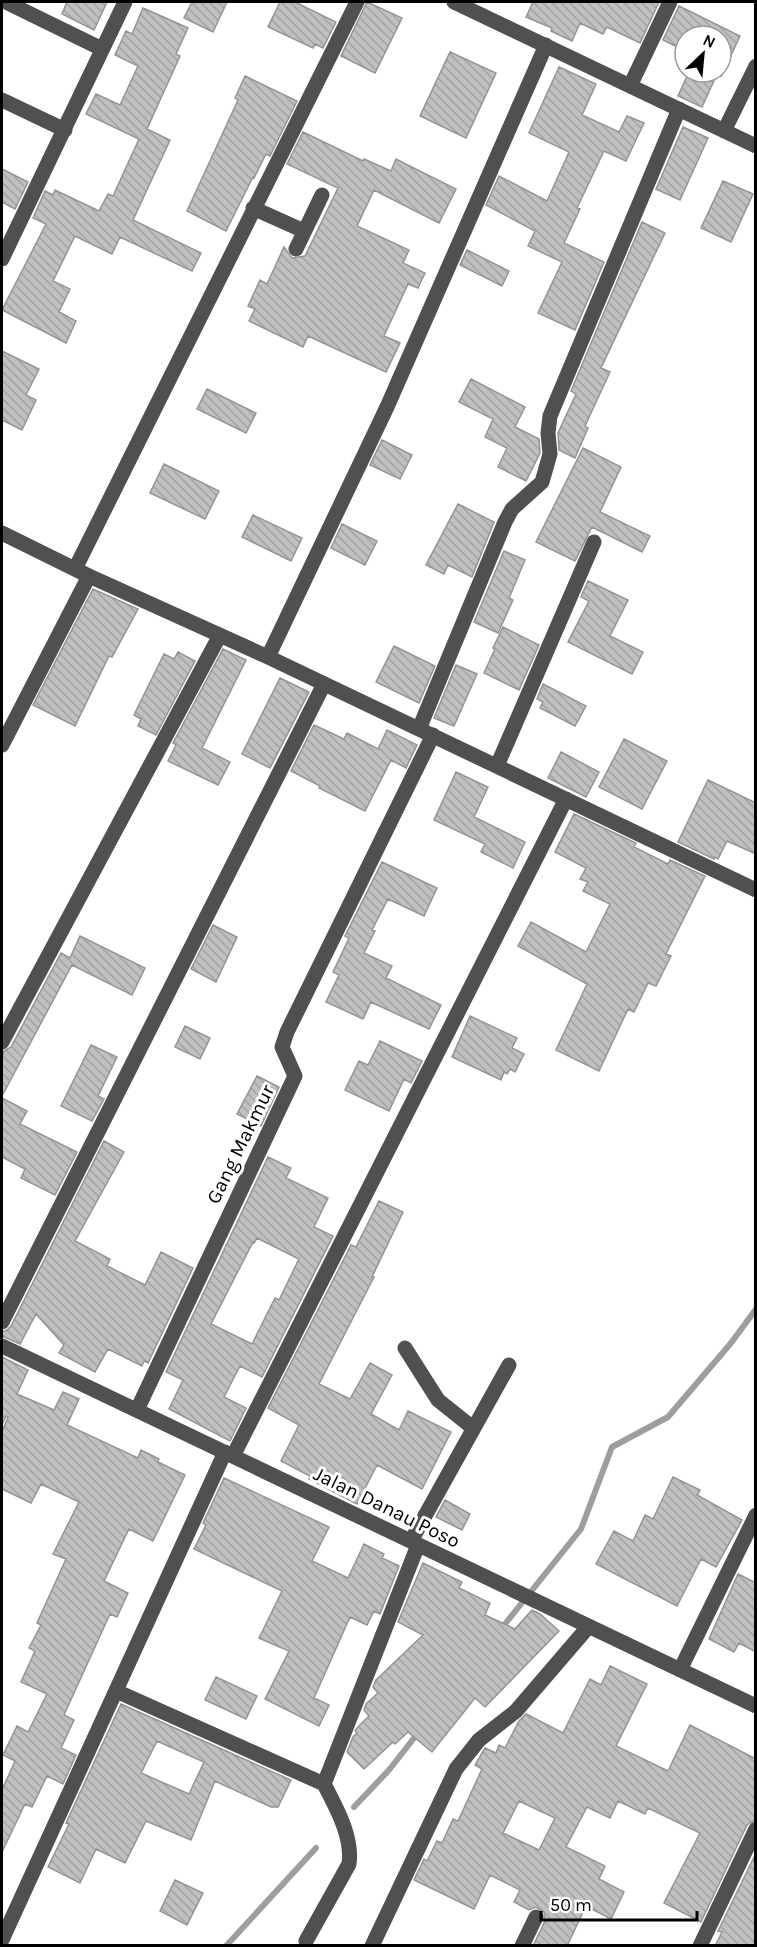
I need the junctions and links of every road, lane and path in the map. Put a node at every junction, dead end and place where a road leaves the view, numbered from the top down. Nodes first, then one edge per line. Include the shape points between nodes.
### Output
1 (6, 2) edge
2 (125, 2) edge
3 (357, 2) edge
4 (454, 2) edge
5 (670, 2) edge
6 (546, 45) junction
7 (102, 49) junction
8 (756, 66) edge
9 (630, 86) junction
10 (2, 100) edge
11 (679, 109) junction
12 (65, 130) junction
13 (724, 131) junction
14 (756, 146) edge
15 (322, 195) dead end
16 (253, 208) junction
17 (304, 231) junction
18 (296, 249) dead end
19 (2, 259) edge
20 (2, 533) edge
21 (594, 542) dead end
22 (75, 569) junction
23 (89, 576) junction
24 (220, 635) junction
25 (268, 657) junction
26 (324, 684) junction
27 (426, 732) junction
28 (2, 745) edge
29 (497, 766) junction
30 (566, 799) junction
31 (756, 890) edge
32 (2, 1042) edge
33 (2, 1322) edge
34 (2, 1346) edge
35 (405, 1348) dead end
36 (509, 1365) dead end
37 (137, 1410) junction
38 (473, 1428) junction
39 (229, 1454) junction
40 (756, 1515) edge
41 (415, 1543) junction
42 (589, 1626) junction
43 (680, 1670) junction
44 (116, 1691) junction
45 (756, 1706) edge
46 (324, 1784) junction
47 (756, 1829) edge
48 (536, 1917) dead end
49 (2, 1940) edge
50 (306, 1941) dead end
51 (372, 1946) edge
52 (522, 1946) edge
53 (700, 1946) edge

1 - 7 street
2 - 7 street
3 - 16 street
4 - 6 street
5 - 9 street
6 - 9 street
6 - 25 street via 387,407
7 - 12 street
8 - 13 street
9 - 11 street
10 - 12 street
11 - 13 street
11 - 27 street, Gang Makmur via 550,416 550,454 542,482 512,509 505,522
12 - 19 street
13 - 14 street
15 - 17 street
16 - 17 street
16 - 22 street
17 - 18 street
20 - 22 street
21 - 29 street
22 - 23 street
23 - 24 street
23 - 28 street
24 - 25 street
24 - 32 street
25 - 26 street
26 - 27 street
26 - 33 street
27 - 29 street
27 - 37 street, Gang Makmur via 286,1032 282,1047 295,1076
29 - 30 street
30 - 31 street
30 - 39 street
34 - 37 street, Jalan Danau Poso
35 - 38 street via 438,1400
36 - 38 street
37 - 39 street, Jalan Danau Poso
38 - 41 street
39 - 41 street, Jalan Danau Poso
39 - 44 street
40 - 43 street
41 - 42 street, Jalan Danau Poso
41 - 46 street
42 - 43 street, Jalan Danau Poso
42 - 51 street via 516,1711 479,1740 456,1769
43 - 45 street, Jalan Danau Poso
44 - 46 street
44 - 49 street
46 - 50 street via 351,1854
47 - 53 street
48 - 52 street

